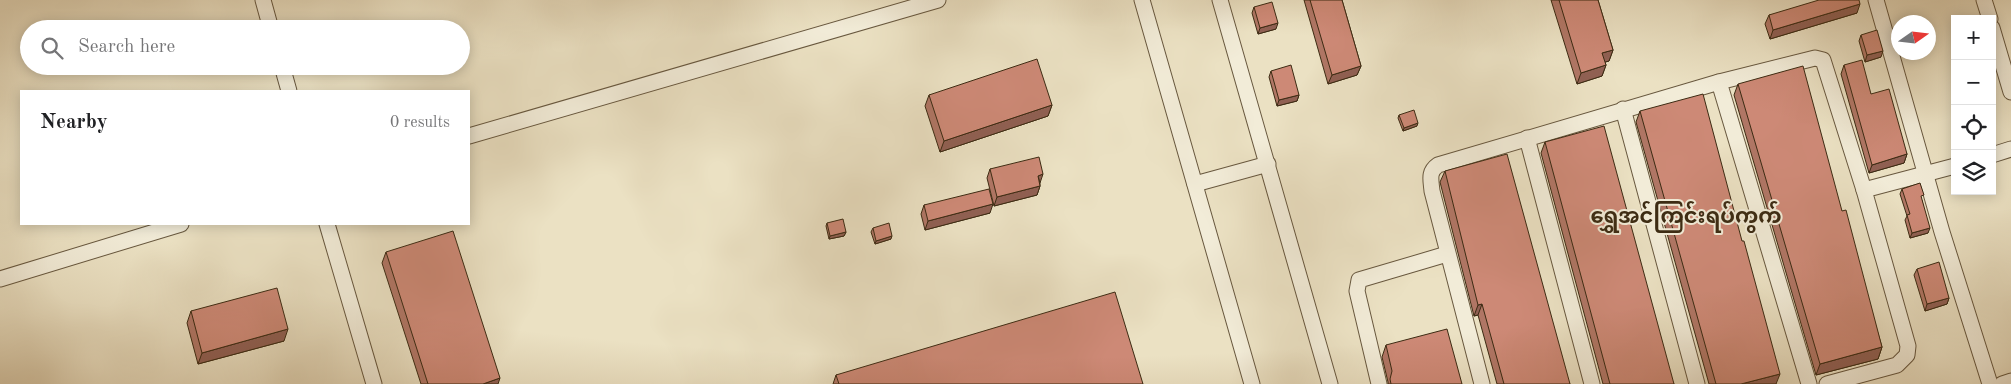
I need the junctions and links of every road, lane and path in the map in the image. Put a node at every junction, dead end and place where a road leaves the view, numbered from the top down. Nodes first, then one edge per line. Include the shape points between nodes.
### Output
1 (263, 0) edge
2 (938, 0) edge
3 (1142, 0) edge
4 (1220, 0) edge
5 (1876, 0) edge
6 (1984, 0) edge
7 (1989, 15) edge
8 (269, 20) edge
9 (1996, 41) edge
10 (285, 75) edge
11 (1719, 82) junction
12 (289, 90) edge
13 (2011, 92) edge
14 (1623, 109) junction
15 (470, 136) edge
16 (1527, 138) junction
17 (2011, 149) edge
18 (1996, 154) edge
19 (1268, 164) junction
20 (1951, 167) edge
21 (1927, 174) junction
22 (1195, 184) junction
23 (1864, 190) junction
24 (178, 225) edge
25 (327, 225) edge
26 (1446, 254) junction
27 (0, 279) edge
28 (2011, 381) edge
29 (374, 384) edge
30 (1252, 384) edge
31 (1330, 384) edge
32 (1379, 384) edge
33 (1482, 384) edge
34 (1592, 384) edge
35 (1697, 384) edge
36 (1809, 384) edge
37 (1827, 384) edge
38 (1990, 384) edge
39 (2002, 384) edge

1 - 8 street
2 - 15 street
3 - 22 street
4 - 19 street
5 - 21 street
6 - 7 street
9 - 13 street
10 - 12 street
11 - 14 street
11 - 23 street via 1815,58 1823,60
11 - 36 street
14 - 16 street
14 - 35 street
16 - 26 street via 1432,169 1432,191
16 - 34 street
17 - 18 street
19 - 22 street
19 - 31 street
20 - 21 street
21 - 23 street
21 - 38 street
22 - 30 street
23 - 37 street via 1908,346 1907,355 1897,365
24 - 27 street
25 - 29 street
26 - 32 street via 1359,280 1357,291
26 - 33 street
28 - 39 street

